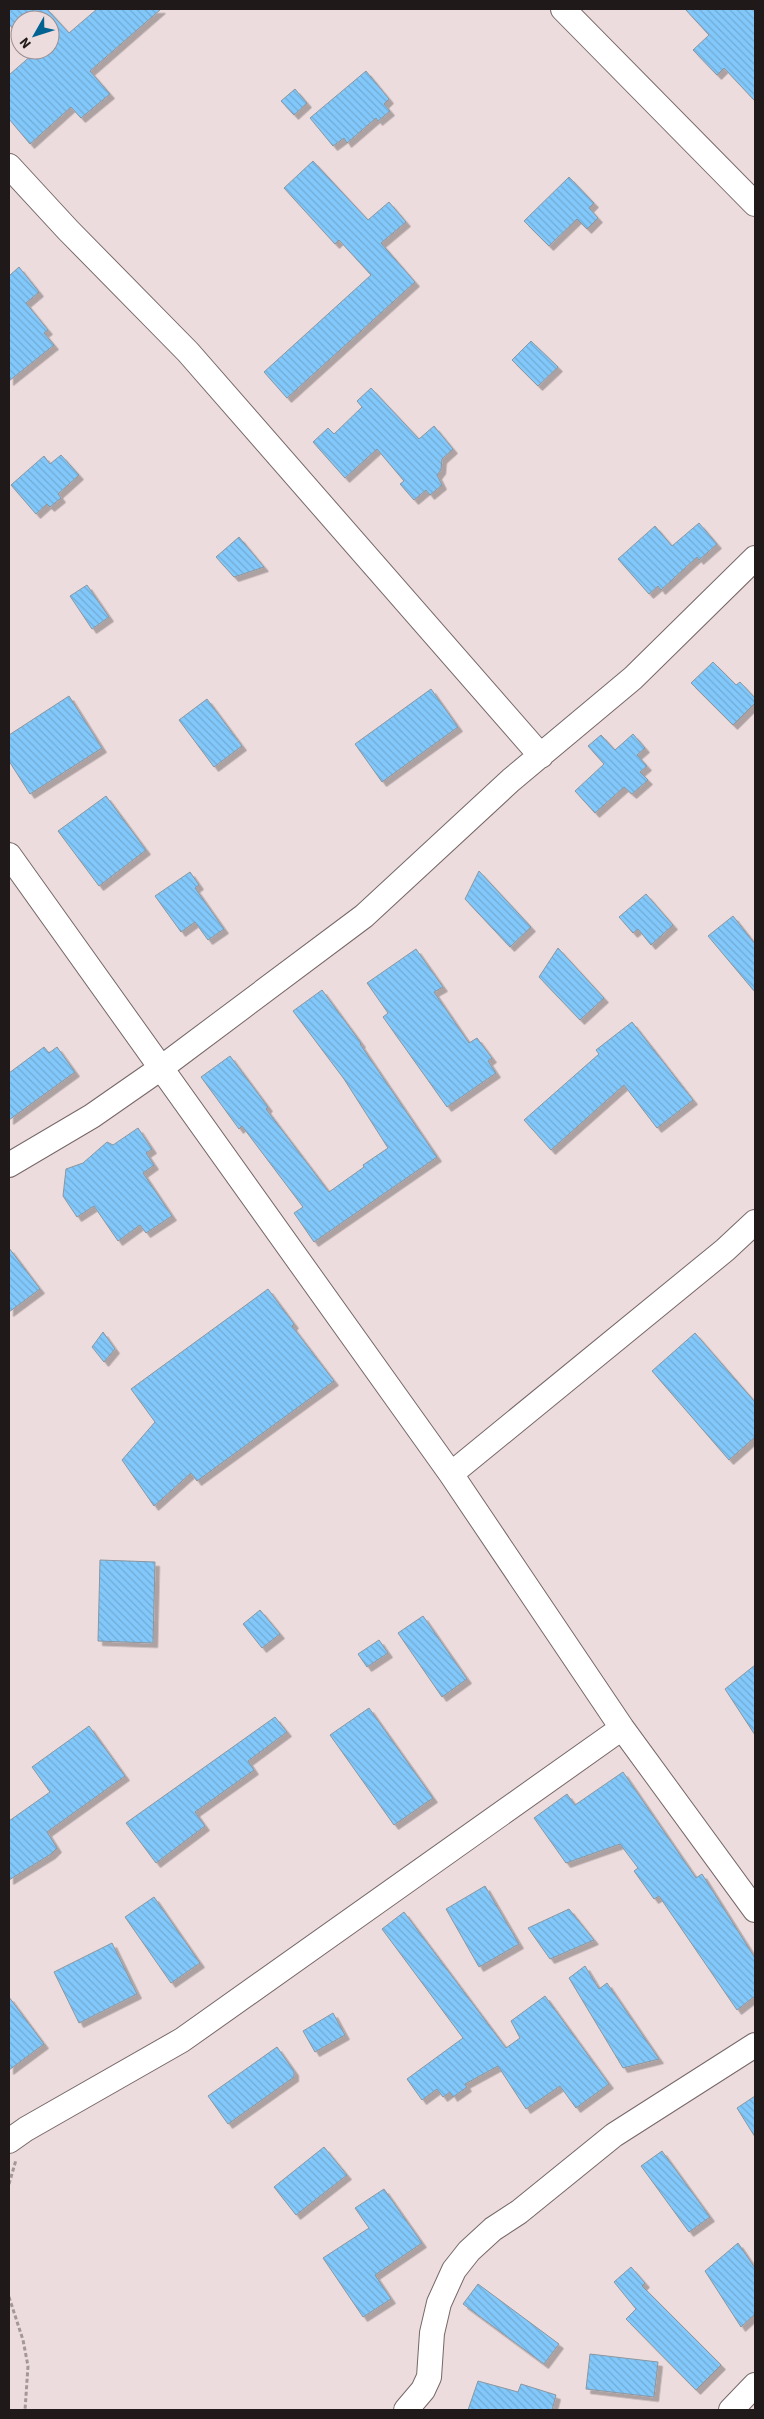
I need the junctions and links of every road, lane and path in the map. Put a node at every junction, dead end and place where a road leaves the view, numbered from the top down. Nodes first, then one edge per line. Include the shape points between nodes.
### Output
1 (563, 9) edge
2 (9, 166) edge
3 (755, 204) edge
4 (755, 558) edge
5 (541, 756) junction
6 (9, 855) edge
7 (161, 1068) junction
8 (9, 1165) edge
9 (755, 1222) edge
10 (451, 1474) junction
11 (622, 1728) junction
12 (755, 1910) edge
13 (755, 2045) edge
14 (9, 2141) edge
15 (9, 2297) edge
16 (428, 2376) junction
17 (755, 2385) edge
18 (26, 2410) edge
19 (406, 2410) edge
20 (422, 2410) edge
21 (731, 2410) edge

1 - 3 street
2 - 5 street via 188,352
4 - 5 street via 633,678
5 - 7 street via 364,916
6 - 7 street
7 - 8 street via 92,1116
7 - 10 street
9 - 10 street via 710,1263
10 - 11 street
11 - 12 street
11 - 14 street via 182,2040
13 - 16 street via 614,2135 469,2251 454,2270 439,2303
15 - 18 path via 28,2366
16 - 19 street via 423,2390
16 - 20 street
17 - 21 street

